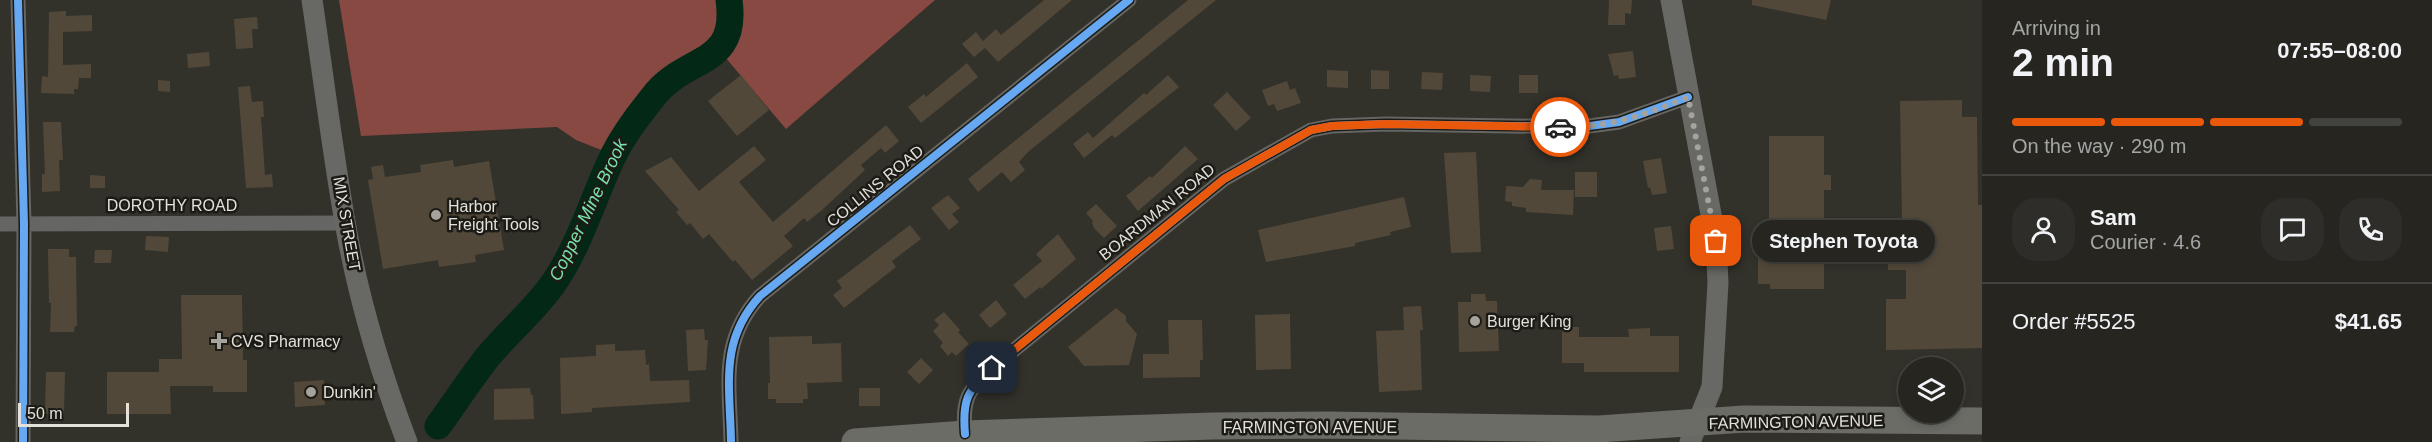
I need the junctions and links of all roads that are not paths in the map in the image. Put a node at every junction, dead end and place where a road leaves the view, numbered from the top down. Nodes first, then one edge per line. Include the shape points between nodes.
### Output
1 (18, 0) edge
2 (312, 0) edge
3 (1129, 0) edge
4 (1671, 0) edge
5 (1688, 97) junction
6 (345, 223) junction
7 (0, 224) edge
8 (24, 224) junction
9 (1982, 421) edge
10 (1694, 433) edge
11 (965, 434) junction
12 (22, 442) edge
13 (407, 442) edge
14 (731, 442) edge
15 (855, 442) edge
16 (863, 442) edge

1 - 8 street
2 - 6 main road, MIX STREET
3 - 14 street, COLLINS ROAD via 760,296 741,319 731,347
4 - 5 main road
5 - 10 main road via 1716,241 1718,283 1712,387
5 - 11 street, BOARDMAN ROAD via 1619,122 1582,128 1386,124 1311,130 1224,179 992,368 967,396
6 - 8 street, DOROTHY ROAD
6 - 13 main road, MIX STREET via 365,314
7 - 8 street, DOROTHY ROAD
8 - 12 street
9 - 10 highway, FARMINGTON AVENUE via 1744,419
10 - 11 highway, FARMINGTON AVENUE via 1317,425
11 - 16 highway, FARMINGTON AVENUE
15 - 16 highway, FARMINGTON AVENUE

